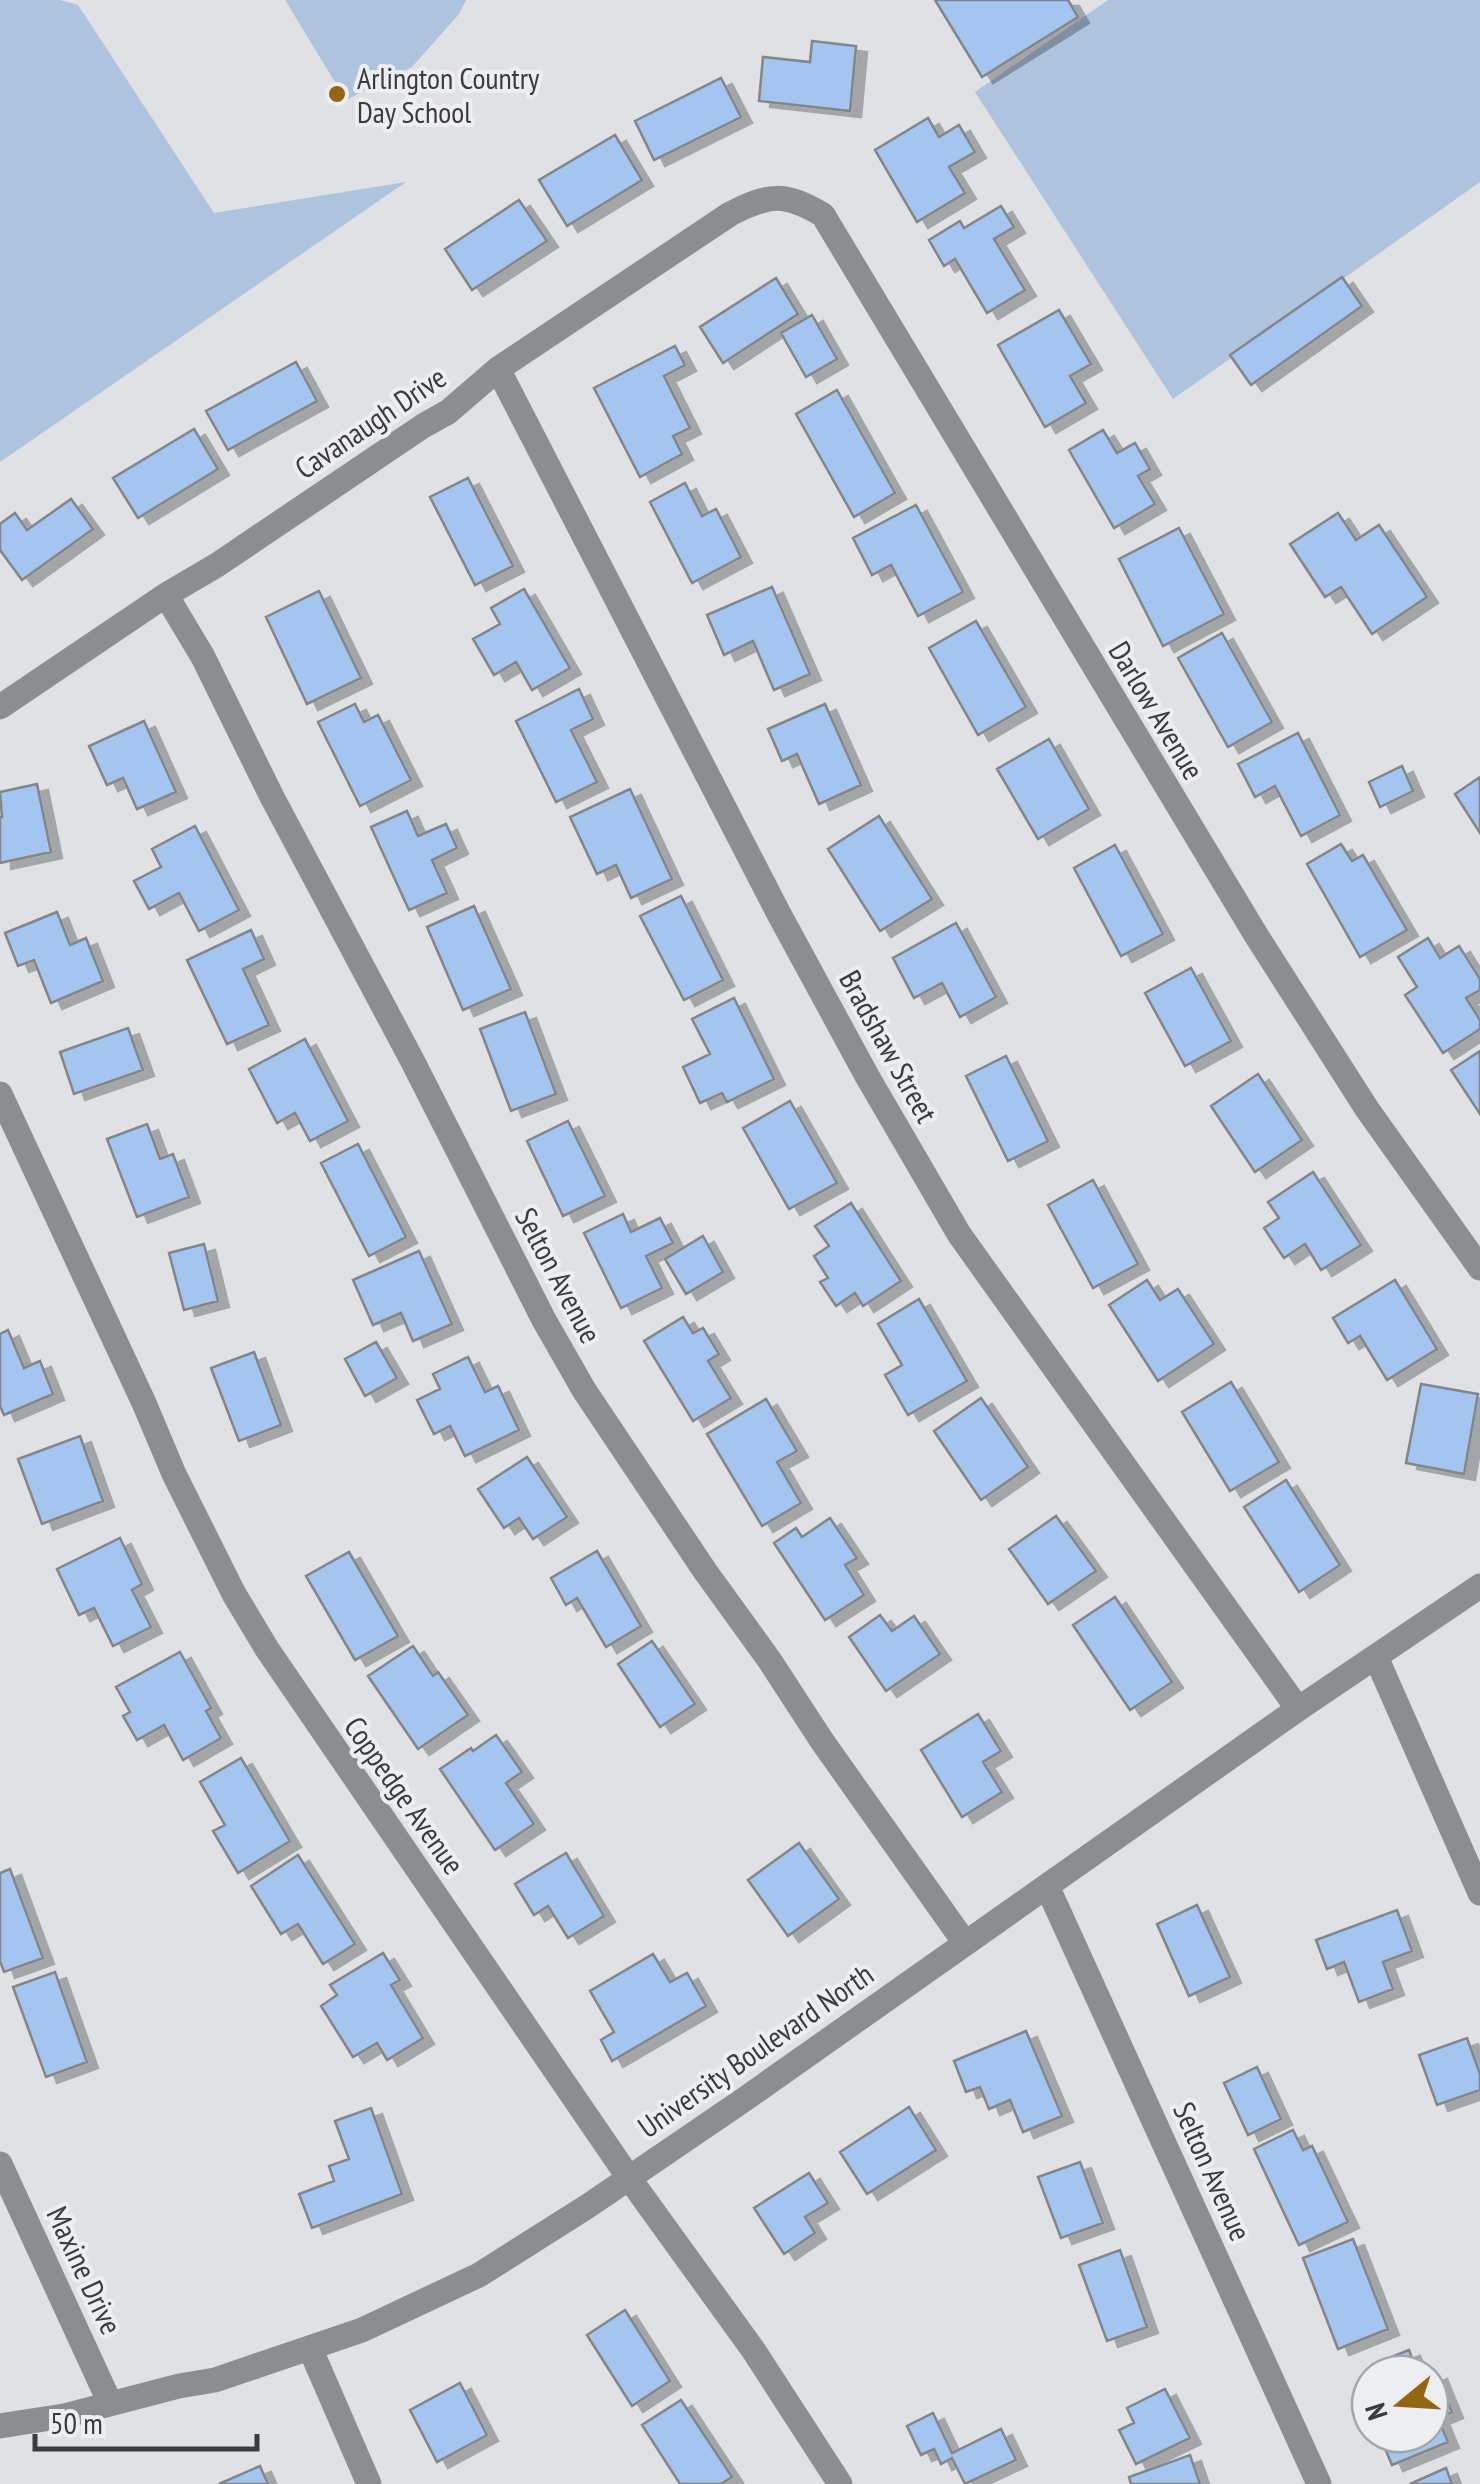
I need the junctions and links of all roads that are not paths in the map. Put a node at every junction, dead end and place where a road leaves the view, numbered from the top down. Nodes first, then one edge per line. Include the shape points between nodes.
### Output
1 (778, 197) joint
2 (498, 369) junction
3 (166, 595) junction
4 (0, 707) edge
5 (0, 1094) edge
6 (1480, 1268) edge
7 (1480, 1586) edge
8 (1376, 1657) junction
9 (1298, 1709) junction
10 (1047, 1886) junction
11 (1480, 1892) edge
12 (965, 1943) junction
13 (0, 2164) edge
14 (628, 2178) junction
15 (310, 2348) junction
16 (110, 2403) junction
17 (0, 2426) edge
18 (369, 2484) edge
19 (840, 2484) edge
20 (1319, 2484) edge

1 - 2 street, Cavanaugh Drive via 730,214
1 - 6 street, Darlow Avenue via 823,215 1256,935 1367,1110
2 - 3 street, Cavanaugh Drive via 448,412
2 - 9 street, Bradshaw Street via 779,914 960,1234
3 - 4 street, Cavanaugh Drive
3 - 12 street, Selton Avenue via 584,1390
5 - 14 street, Coppedge Avenue via 234,1594
7 - 8 street, University Boulevard North
8 - 9 street, University Boulevard North
8 - 11 street
9 - 10 street, University Boulevard North
10 - 12 street, University Boulevard North
10 - 20 street, Selton Avenue
12 - 14 street, University Boulevard North
13 - 16 street, Maxine Drive
14 - 15 street, University Boulevard North via 479,2275
14 - 19 street, Coppedge Avenue via 754,2351
15 - 16 street, University Boulevard North via 215,2380
15 - 18 street
16 - 17 street, University Boulevard North

